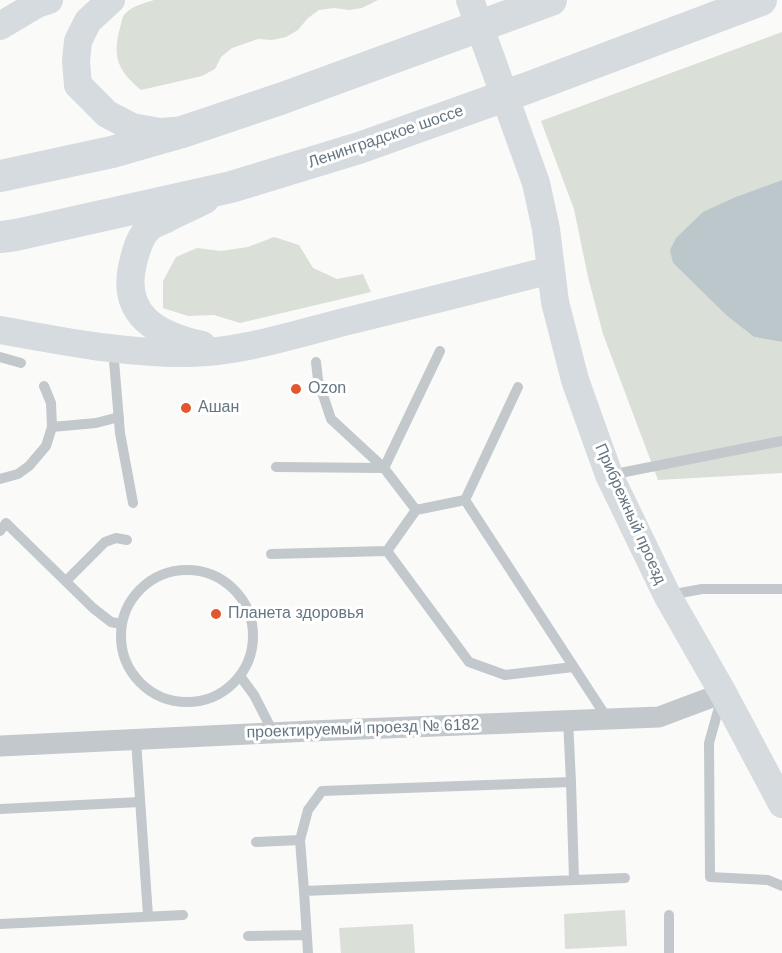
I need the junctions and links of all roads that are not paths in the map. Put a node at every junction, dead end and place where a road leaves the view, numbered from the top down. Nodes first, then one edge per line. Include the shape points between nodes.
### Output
1 (49, 0) edge
2 (111, 0) edge
3 (470, 0) edge
4 (551, 0) edge
5 (761, 0) edge
6 (0, 26) edge
7 (185, 131) junction
8 (0, 176) edge
9 (231, 187) junction
10 (0, 237) edge
11 (551, 270) junction
12 (0, 330) edge
13 (113, 349) junction
14 (228, 350) junction
15 (440, 351) dead end
16 (0, 357) edge
17 (316, 362) dead end
18 (21, 363) dead end
19 (44, 386) dead end
20 (518, 387) dead end
21 (119, 417) junction
22 (52, 428) junction
23 (782, 441) edge
24 (276, 466) dead end
25 (384, 468) junction
26 (609, 475) junction
27 (0, 479) edge
28 (465, 500) junction
29 (133, 503) dead end
30 (416, 510) junction
31 (0, 531) edge
32 (127, 540) dead end
33 (387, 551) junction
34 (271, 554) dead end
35 (66, 581) junction
36 (782, 589) edge
37 (667, 595) junction
38 (122, 624) junction
39 (573, 667) junction
40 (240, 676) junction
41 (723, 693) junction
42 (607, 718) junction
43 (568, 720) junction
44 (273, 732) junction
45 (136, 740) junction
46 (0, 747) edge
47 (571, 782) junction
48 (140, 802) junction
49 (782, 804) edge
50 (0, 809) edge
51 (300, 840) junction
52 (256, 842) dead end
53 (624, 878) dead end
54 (574, 879) junction
55 (782, 886) edge
56 (304, 891) junction
57 (183, 915) dead end
58 (669, 915) dead end
59 (148, 916) junction
60 (0, 924) edge
61 (306, 935) junction
62 (248, 936) dead end
63 (308, 953) edge
64 (669, 953) edge

1 - 6 street
2 - 7 street via 87,21 78,41 78,85 107,114 132,127
3 - 11 street, Прибрежный проезд via 536,183
4 - 7 main road
5 - 9 main road, Ленинградское шоссе via 359,148
7 - 8 main road via 112,152
9 - 10 main road, Ленинградское шоссе
9 - 14 street via 151,226 138,243 129,276 136,310 154,328 188,342
11 - 14 street
11 - 26 street, Прибрежный проезд via 575,380
12 - 13 street
13 - 14 street via 155,353
13 - 21 lane
15 - 25 lane
16 - 18 lane
17 - 25 lane via 331,419
19 - 22 lane via 51,403
20 - 28 lane
21 - 22 lane
21 - 29 lane
22 - 27 lane via 46,446 30,466
23 - 26 lane
24 - 25 lane
25 - 30 lane
26 - 37 street, Прибрежный проезд
28 - 30 lane
28 - 39 lane
30 - 33 lane
31 - 35 lane via 6,523
32 - 35 lane via 105,542
33 - 34 lane
33 - 39 lane via 469,662 505,675
35 - 38 lane via 111,622
36 - 37 lane via 702,589
37 - 41 street, Прибрежный проезд
38 - 40 lane via 123,654 133,675 155,694 194,702 220,693
38 - 40 lane via 131,600 161,574 183,569 215,575 231,586 247,607 253,629 251,655
39 - 42 lane
40 - 44 lane
41 - 42 street, проектируемый проезд № 6182 via 658,717
41 - 49 street, Прибрежный проезд
41 - 55 lane via 709,743 710,876 768,880
42 - 43 street, проектируемый проезд № 6182
43 - 44 street, проектируемый проезд № 6182
43 - 47 lane
44 - 45 street, проектируемый проезд № 6182
45 - 46 street, проектируемый проезд № 6182
45 - 48 lane
47 - 51 lane via 322,792 308,810
47 - 54 lane
48 - 50 lane
48 - 59 lane
51 - 52 lane
51 - 56 lane
53 - 54 lane
54 - 56 lane
56 - 61 lane
57 - 59 lane
58 - 64 lane
59 - 60 lane
61 - 62 lane
61 - 63 lane

